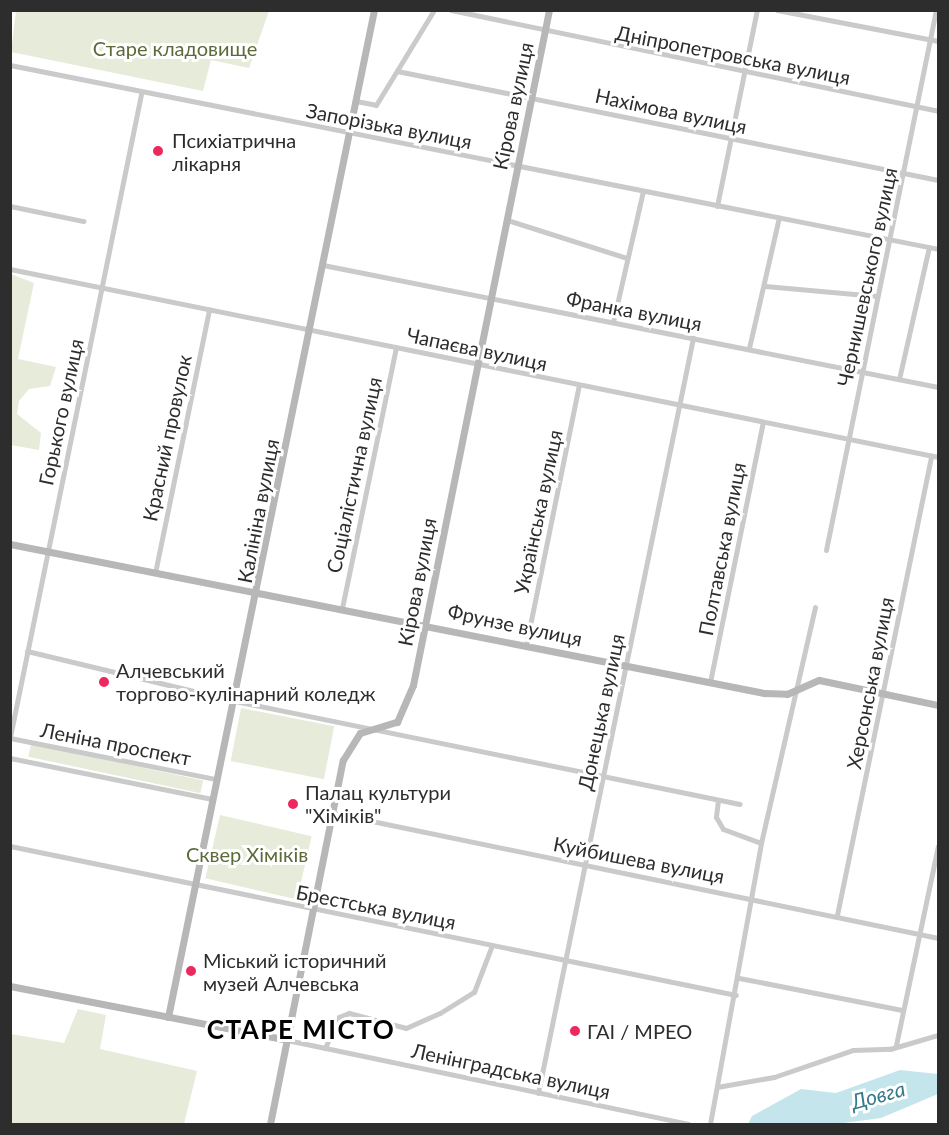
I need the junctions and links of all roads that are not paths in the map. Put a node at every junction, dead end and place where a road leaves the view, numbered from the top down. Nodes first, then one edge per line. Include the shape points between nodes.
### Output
1 (374, 10) edge
2 (434, 10) edge
3 (451, 10) edge
4 (549, 10) edge
5 (757, 10) edge
6 (777, 10) edge
7 (936, 10) edge
8 (545, 33) junction
9 (930, 39) junction
10 (939, 41) edge
11 (10, 65) edge
12 (397, 71) junction
13 (744, 72) junction
14 (141, 94) junction
15 (531, 98) junction
16 (356, 101) junction
17 (916, 106) junction
18 (939, 111) edge
19 (349, 135) junction
20 (732, 139) junction
21 (517, 166) junction
22 (904, 172) junction
23 (939, 180) edge
24 (643, 191) junction
25 (10, 206) edge
26 (717, 206) junction
27 (779, 217) junction
28 (507, 220) junction
29 (84, 221) dead end
30 (890, 239) junction
31 (929, 247) junction
32 (939, 249) edge
33 (627, 258) junction
34 (323, 265) junction
35 (10, 269) edge
36 (765, 286) junction
37 (102, 287) junction
38 (877, 296) junction
39 (491, 298) junction
40 (209, 309) junction
41 (613, 322) junction
42 (310, 330) junction
43 (693, 338) junction
44 (396, 348) junction
45 (749, 348) junction
46 (478, 364) junction
47 (862, 371) junction
48 (900, 380) junction
49 (579, 385) junction
50 (939, 387) edge
51 (678, 405) junction
52 (763, 422) junction
53 (849, 440) junction
54 (931, 456) junction
55 (939, 458) edge
56 (10, 544) edge
57 (826, 550) dead end
58 (48, 552) junction
59 (155, 573) junction
60 (259, 592) junction
61 (815, 607) dead end
62 (342, 608) junction
63 (425, 623) junction
64 (526, 645) junction
65 (27, 651) junction
66 (626, 666) junction
67 (710, 682) junction
68 (798, 689) junction
69 (884, 693) junction
70 (235, 701) junction
71 (939, 705) edge
72 (379, 730) junction
73 (10, 737) edge
74 (10, 758) edge
75 (604, 775) junction
76 (216, 779) junction
77 (212, 799) junction
78 (718, 800) junction
79 (740, 804) dead end
80 (333, 813) junction
81 (761, 843) junction
82 (10, 846) edge
83 (939, 846) edge
84 (584, 865) junction
85 (199, 887) junction
86 (754, 899) junction
87 (312, 910) junction
88 (837, 915) junction
89 (921, 934) junction
90 (939, 938) edge
91 (492, 945) junction
92 (565, 961) junction
93 (739, 978) junction
94 (10, 986) edge
95 (736, 995) junction
96 (902, 1011) junction
97 (168, 1017) junction
98 (939, 1035) edge
99 (286, 1040) junction
100 (896, 1045) junction
101 (325, 1048) junction
102 (717, 1087) junction
103 (538, 1093) junction
104 (662, 1120) junction
105 (270, 1125) edge
106 (655, 1125) edge
107 (688, 1125) edge
108 (710, 1125) edge

1 - 16 street, Калініна вулиця
2 - 12 street
3 - 8 street, Дніпропетровська вулиця
4 - 8 street, Кірова вулиця
5 - 13 street
6 - 9 street
7 - 9 street, Чернишевського вулиця
8 - 13 street, Дніпропетровська вулиця
8 - 15 street, Кірова вулиця
9 - 10 street
9 - 17 street, Чернишевського вулиця
11 - 14 street, Запорізька вулиця
12 - 15 street, Нахімова вулиця
12 - 16 street via 376,105
13 - 17 street, Дніпропетровська вулиця
13 - 20 street
14 - 19 street, Запорізька вулиця
14 - 37 street, Горького вулиця
15 - 20 street, Нахімова вулиця
15 - 21 street, Кірова вулиця
16 - 19 street, Калініна вулиця
17 - 18 street, Дніпропетровська вулиця
17 - 22 street, Чернишевського вулиця
19 - 21 street, Запорізька вулиця
19 - 34 street, Калініна вулиця
20 - 22 street, Нахімова вулиця
20 - 26 street
21 - 24 street, Запорізька вулиця
21 - 28 street, Кірова вулиця
22 - 23 street, Нахімова вулиця
22 - 30 street, Чернишевського вулиця
24 - 26 street, Запорізька вулиця
24 - 33 street
25 - 29 street
26 - 27 street, Запорізька вулиця
27 - 30 street, Запорізька вулиця
27 - 36 street
28 - 33 street
28 - 39 street, Кірова вулиця
30 - 31 street, Запорізька вулиця
30 - 38 street, Чернишевського вулиця
31 - 32 street, Запорізька вулиця
31 - 48 street
33 - 41 street
34 - 39 street, Франка вулиця
34 - 42 street, Калініна вулиця
35 - 37 street, Чапаєва вулиця
36 - 38 street
36 - 45 street
37 - 40 street, Чапаєва вулиця
37 - 58 street, Горького вулиця
38 - 47 street, Чернишевського вулиця
39 - 41 street, Франка вулиця
39 - 46 street, Кірова вулиця
40 - 42 street, Чапаєва вулиця
40 - 59 street, Красний провулок
41 - 43 street, Франка вулиця
42 - 44 street, Чапаєва вулиця
42 - 60 street, Калініна вулиця
43 - 45 street, Франка вулиця
43 - 51 street, Донецька вулиця
44 - 46 street, Чапаєва вулиця
44 - 62 street, Соціалістична вулиця
45 - 47 street, Франка вулиця
46 - 49 street, Чапаєва вулиця
46 - 63 street, Кірова вулиця
47 - 48 street, Франка вулиця
47 - 53 street, Чернишевського вулиця
48 - 50 street, Франка вулиця
49 - 51 street, Чапаєва вулиця
49 - 64 street, Українська вулиця
51 - 52 street, Чапаєва вулиця
51 - 66 street, Донецька вулиця
52 - 53 street, Чапаєва вулиця
52 - 67 street, Полтавська вулиця
53 - 54 street, Чапаєва вулиця
53 - 57 street, Чернишевського вулиця
54 - 55 street, Чапаєва вулиця
54 - 69 street, Херсонська вулиця
56 - 58 street, Фрунзе вулиця
58 - 59 street, Фрунзе вулиця
58 - 65 street, Горького вулиця
59 - 60 street, Фрунзе вулиця
60 - 62 street, Фрунзе вулиця
60 - 70 street, Калініна вулиця
61 - 68 street
62 - 63 street, Фрунзе вулиця
63 - 64 street, Фрунзе вулиця
63 - 72 street, Кірова вулиця via 405,711 390,728
64 - 66 street, Фрунзе вулиця
65 - 70 street
65 - 73 street, Горького вулиця
66 - 67 street, Фрунзе вулиця
66 - 75 street, Донецька вулиця
67 - 68 street, Фрунзе вулиця via 778,695
68 - 69 street, Фрунзе вулиця via 819,680
68 - 81 street
69 - 71 street, Фрунзе вулиця
69 - 88 street, Херсонська вулиця
70 - 72 street
70 - 76 street, Калініна вулиця
72 - 75 street
72 - 80 street, Кірова вулиця via 360,733 347,748
73 - 76 street, Леніна проспект
74 - 77 street, Леніна проспект
75 - 78 street
75 - 84 street, Донецька вулиця
76 - 77 street, Калініна вулиця
77 - 85 street, Калініна вулиця
78 - 79 street
78 - 81 street via 716,817 723,829
80 - 84 street, Куйбишева вулиця
80 - 87 street, Кірова вулиця
81 - 86 street
82 - 85 street, Брестська вулиця
83 - 89 street
84 - 86 street, Куйбишева вулиця
84 - 92 street, Донецька вулиця
85 - 87 street, Брестська вулиця
85 - 97 street, Калініна вулиця
86 - 88 street, Куйбишева вулиця
86 - 93 street
87 - 91 street, Брестська вулиця
87 - 99 street, Кірова вулиця
88 - 89 street, Куйбишева вулиця
89 - 90 street, Куйбишева вулиця
89 - 96 street
91 - 92 street, Брестська вулиця
91 - 101 street via 474,992 457,1003 406,1028 349,1013 339,1017
92 - 95 street, Брестська вулиця
92 - 103 street, Донецька вулиця
93 - 95 street
93 - 96 street
94 - 97 street, Ленінградська вулиця
95 - 102 street
96 - 100 street
97 - 99 street, Ленінградська вулиця
98 - 100 street
99 - 101 street, Ленінградська вулиця
99 - 105 street, Кірова вулиця
100 - 102 street via 854,1050 774,1077
101 - 103 street, Ленінградська вулиця
102 - 108 street
103 - 104 street, Ленінградська вулиця
104 - 106 street
104 - 107 street, Ленінградська вулиця

